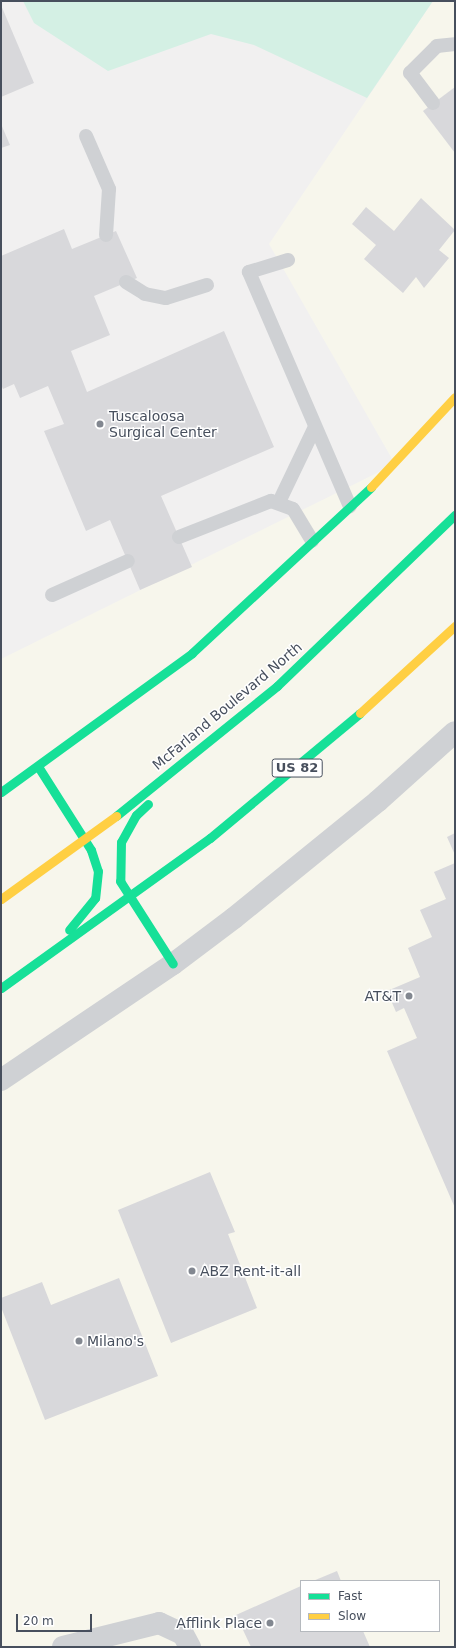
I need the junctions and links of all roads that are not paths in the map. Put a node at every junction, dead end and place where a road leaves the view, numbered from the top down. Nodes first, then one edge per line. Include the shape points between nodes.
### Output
1 (455, 44) edge
2 (434, 103) dead end
3 (86, 136) dead end
4 (106, 235) dead end
5 (288, 260) dead end
6 (126, 282) dead end
7 (207, 285) dead end
8 (455, 397) edge
9 (315, 427) junction
10 (279, 502) junction
11 (350, 506) junction
12 (455, 515) edge
13 (179, 537) dead end
14 (312, 541) junction
15 (128, 561) dead end
16 (52, 595) dead end
17 (455, 626) edge
18 (455, 732) edge
19 (184, 762) junction
20 (38, 768) junction
21 (1, 792) edge
22 (84, 842) junction
23 (129, 898) junction
24 (1, 899) edge
25 (173, 964) junction
26 (34, 966) junction
27 (1, 988) edge
28 (1, 1080) edge
29 (63, 1647) edge
30 (190, 1647) edge

1 - 2 lane via 437,46 410,73
3 - 4 lane via 108,189
5 - 9 lane via 249,272
6 - 7 lane via 144,294 166,298
8 - 11 main road via 396,464
9 - 10 lane
9 - 11 lane
10 - 13 lane via 264,502
10 - 14 lane via 296,512
11 - 14 main road
12 - 19 main road, McFarland Boulevard North via 282,681
14 - 20 main road via 192,653
15 - 16 lane
17 - 23 main road, US 82 via 288,776
18 - 25 street via 378,801
19 - 22 main road, McFarland Boulevard North
19 - 23 main road via 136,815 121,842 120,881
20 - 21 main road
20 - 22 main road
22 - 24 main road, McFarland Boulevard North
22 - 26 main road via 98,871 95,898 88,910
23 - 25 main road
23 - 26 main road, US 82
25 - 28 street
26 - 27 main road, US 82
29 - 30 street via 159,1623 183,1634

